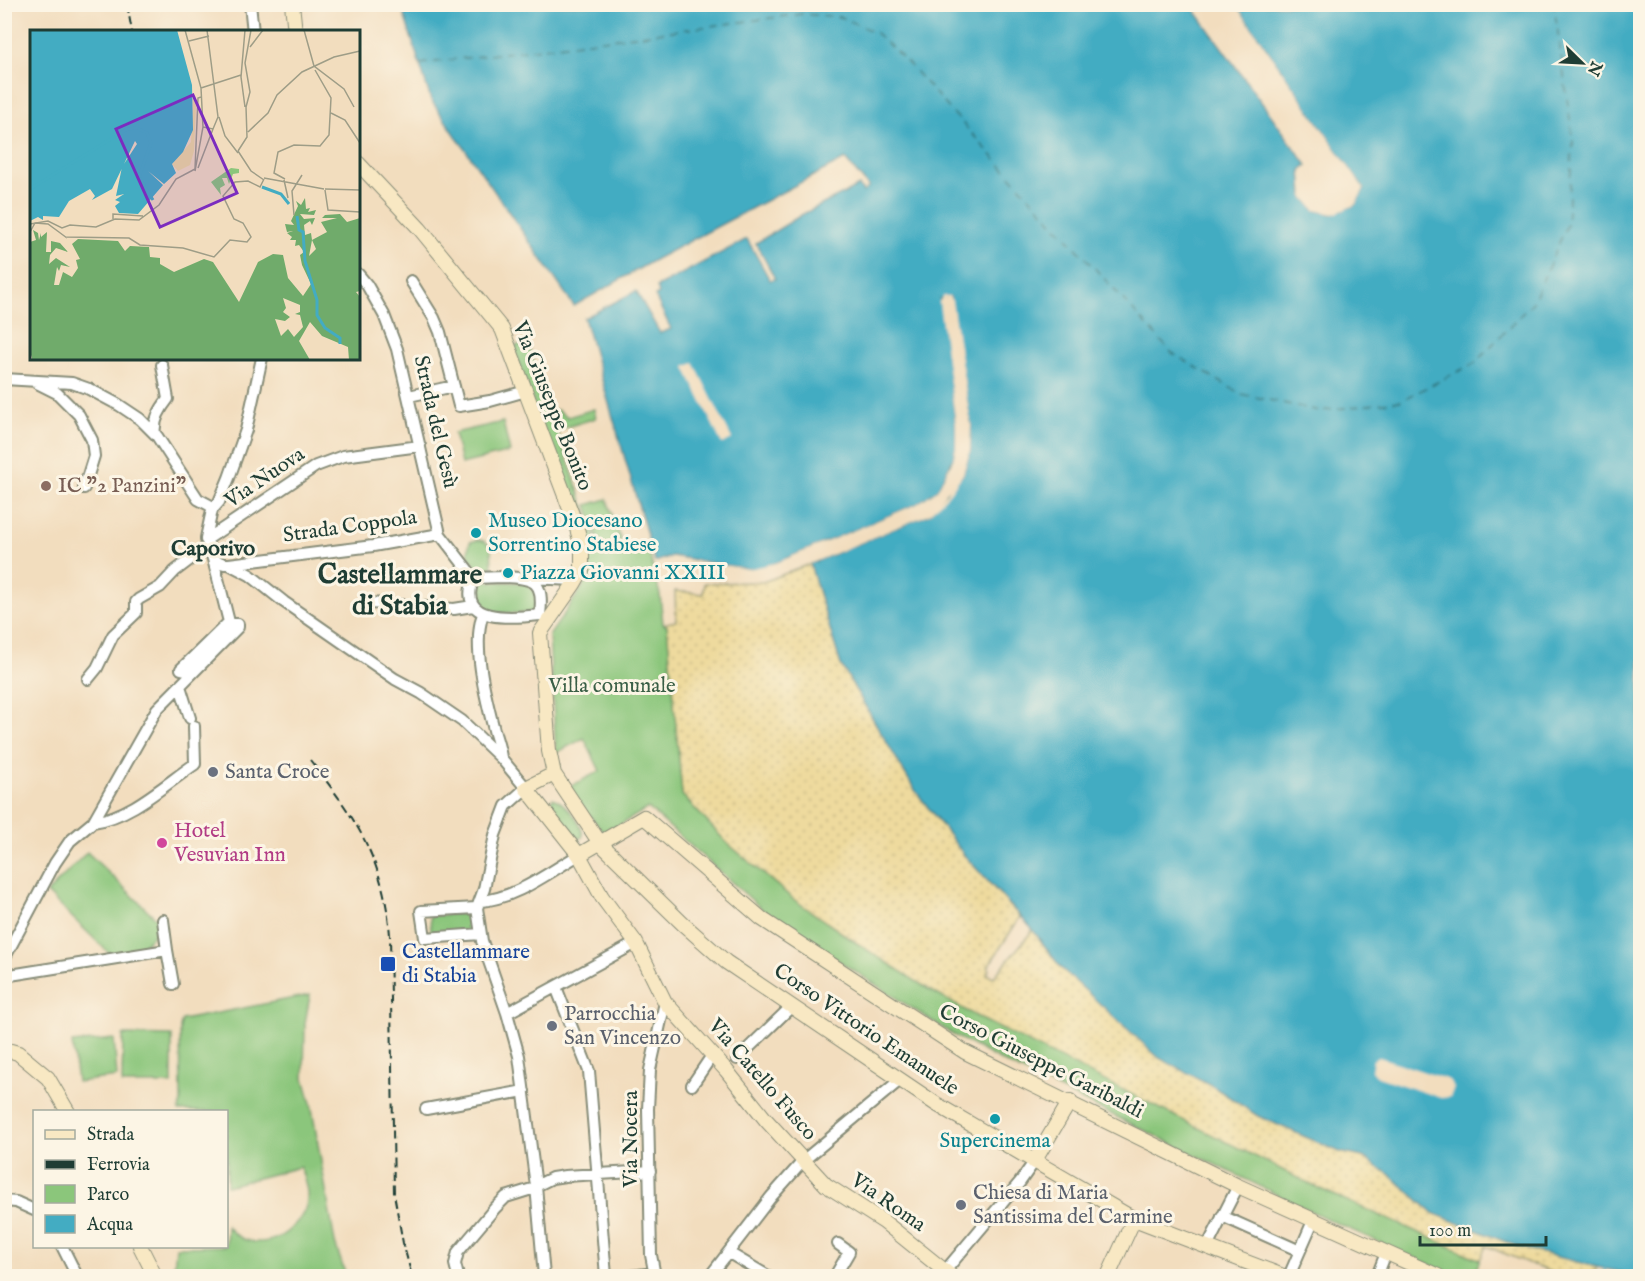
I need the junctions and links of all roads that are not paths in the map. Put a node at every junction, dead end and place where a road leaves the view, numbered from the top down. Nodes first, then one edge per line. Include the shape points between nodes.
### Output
1 (250, 4) edge
2 (292, 4) edge
3 (252, 30) edge
4 (295, 30) edge
5 (361, 169) edge
6 (360, 276) edge
7 (411, 281) dead end
8 (262, 360) edge
9 (162, 365) dead end
10 (4, 379) edge
11 (32, 380) junction
12 (454, 386) junction
13 (526, 391) junction
14 (409, 396) junction
15 (154, 431) junction
16 (420, 446) junction
17 (84, 488) dead end
18 (216, 506) junction
19 (440, 534) junction
20 (207, 543) junction
21 (213, 559) junction
22 (229, 564) junction
23 (579, 575) junction
24 (527, 578) junction
25 (474, 579) junction
26 (370, 603) dead end
27 (473, 606) junction
28 (483, 614) junction
29 (544, 618) junction
30 (88, 679) dead end
31 (180, 686) junction
32 (501, 758) junction
33 (554, 774) junction
34 (526, 788) junction
35 (93, 822) junction
36 (600, 843) junction
37 (579, 855) junction
38 (479, 904) junction
39 (163, 920) dead end
40 (481, 934) junction
41 (636, 943) junction
42 (167, 950) junction
43 (4, 958) edge
44 (4, 976) edge
45 (173, 984) dead end
46 (556, 987) junction
47 (665, 1002) junction
48 (792, 1006) junction
49 (507, 1013) junction
50 (4, 1049) edge
51 (712, 1054) junction
52 (737, 1059) dead end
53 (900, 1080) junction
54 (692, 1084) dead end
55 (524, 1091) junction
56 (1070, 1101) junction
57 (426, 1109) dead end
58 (67, 1110) edge
59 (804, 1160) junction
60 (1034, 1162) junction
61 (650, 1171) junction
62 (597, 1173) junction
63 (1238, 1185) junction
64 (536, 1187) junction
65 (4, 1201) edge
66 (33, 1210) edge
67 (1222, 1216) junction
68 (1134, 1219) junction
69 (1313, 1221) junction
70 (838, 1244) dead end
71 (1207, 1247) junction
72 (63, 1248) edge
73 (141, 1248) edge
74 (1300, 1251) junction
75 (1386, 1253) junction
76 (727, 1255) junction
77 (948, 1274) edge
78 (655, 1275) edge
79 (1381, 1275) edge
80 (77, 1276) edge
81 (155, 1276) edge
82 (458, 1276) edge
83 (544, 1276) edge
84 (606, 1276) edge
85 (630, 1276) edge
86 (710, 1276) edge
87 (755, 1276) edge
88 (768, 1276) edge
89 (835, 1276) edge
90 (1108, 1276) edge
91 (1283, 1276) edge
92 (1289, 1276) edge
93 (1435, 1276) edge

1 - 3 street
2 - 4 street
5 - 13 street, Via Giuseppe Bonito via 420,229 502,329
6 - 14 street, Strada del Gesù via 398,349
7 - 12 street via 440,332
8 - 18 street via 246,430
9 - 15 street via 168,399 157,415
10 - 11 street
11 - 15 street via 72,383 89,389
11 - 17 street via 57,393 79,415 92,440 94,456
12 - 13 street via 457,404 463,407
12 - 14 street
13 - 23 street, Via Giuseppe Bonito via 576,525 582,547
14 - 16 street, Strada del Gesù
15 - 18 street via 198,499
16 - 19 street, Strada del Gesù
16 - 20 street, Via Nuova via 343,456 316,466
18 - 20 street
19 - 22 street, Strada Coppola
19 - 25 street
20 - 21 street
20 - 30 street, Via Nuova via 160,587 136,602 136,613 113,635
21 - 22 street
21 - 31 street via 230,621 181,669 185,670 234,624 238,627
22 - 32 street via 394,679 448,711
23 - 24 street
23 - 29 street
24 - 25 street
24 - 29 street via 542,595
25 - 27 street via 470,603
26 - 27 street via 454,609
27 - 28 street
28 - 29 street
28 - 32 street via 478,636 481,661
29 - 33 street via 540,633
31 - 35 street via 157,709
31 - 35 street via 192,722 195,764 109,820
32 - 34 street
33 - 34 street
33 - 36 street, Corso Vittorio Emanuele
34 - 37 street, Via Catello Fusco
34 - 38 street via 506,806
35 - 43 street via 70,841 55,863
36 - 37 street
36 - 48 street, Corso Vittorio Emanuele via 726,962
36 - 56 street, Corso Giuseppe Garibaldi via 644,817 781,932 965,1052
37 - 38 street via 526,886
37 - 41 street, Via Catello Fusco via 602,897
38 - 40 street
38 - 40 street via 421,911 425,938
39 - 42 street
40 - 49 street
41 - 46 street
41 - 47 street, Via Catello Fusco
42 - 44 street
42 - 45 street
46 - 49 street
46 - 62 street via 589,1071
47 - 51 street, Via Catello Fusco
47 - 61 street, Via Nocera via 650,1070
48 - 52 street
48 - 53 street, Corso Vittorio Emanuele
49 - 55 street
50 - 58 street via 18,1053 48,1078
51 - 54 street
51 - 59 street, Via Catello Fusco
53 - 59 street
53 - 60 street, Corso Vittorio Emanuele
55 - 57 street
55 - 64 street
56 - 60 street
56 - 63 street, Corso Giuseppe Garibaldi
59 - 76 street
59 - 77 street, Via Roma via 826,1185 884,1222
60 - 68 street, Corso Vittorio Emanuele
60 - 77 street
61 - 62 street
61 - 78 street, Via Nocera via 651,1255
62 - 64 street via 552,1178
62 - 84 street
63 - 67 street
63 - 69 street, Corso Giuseppe Garibaldi
64 - 82 street via 506,1197 495,1208 458,1252
64 - 83 street
65 - 66 street
67 - 71 street
67 - 74 street
68 - 71 street, Corso Vittorio Emanuele
68 - 90 street
69 - 74 street
69 - 75 street, Corso Giuseppe Garibaldi
70 - 89 street via 849,1252
71 - 91 street, Corso Vittorio Emanuele
72 - 80 street
73 - 81 street
74 - 92 street
75 - 79 street
75 - 93 street, Corso Giuseppe Garibaldi
76 - 86 street
76 - 87 street
76 - 88 street
78 - 85 street

